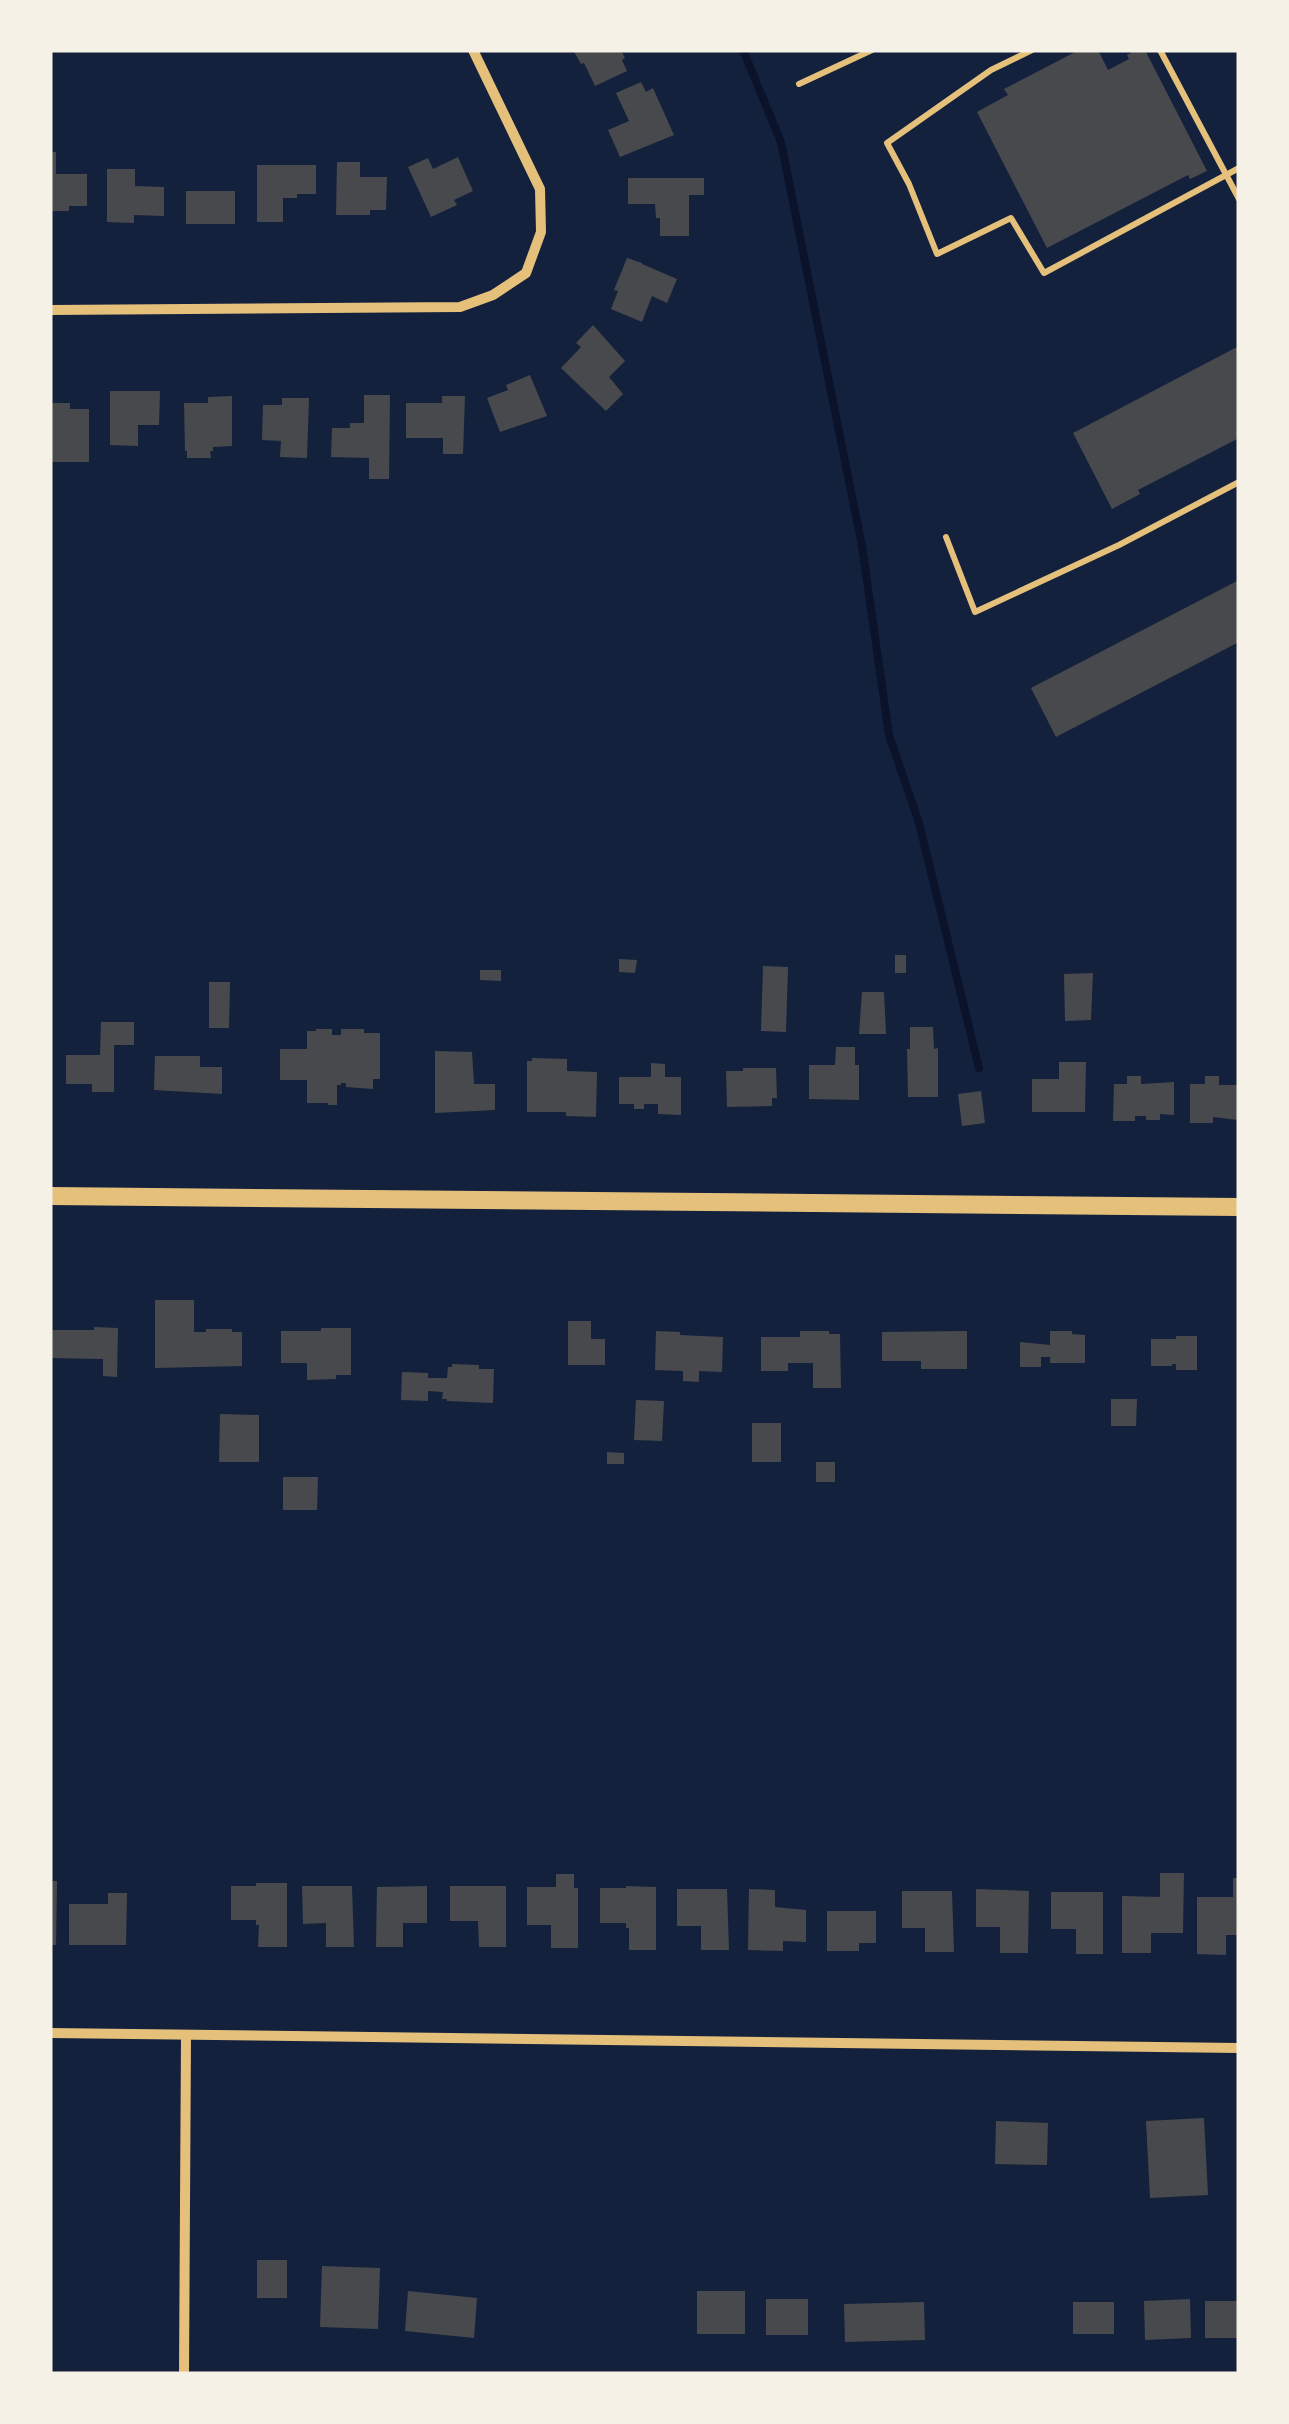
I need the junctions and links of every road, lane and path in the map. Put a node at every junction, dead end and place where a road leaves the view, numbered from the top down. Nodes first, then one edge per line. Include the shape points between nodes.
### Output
1 (473, 50) edge
2 (872, 50) edge
3 (1032, 50) edge
4 (1160, 50) edge
5 (799, 84) dead end
6 (1239, 168) edge
7 (1227, 176) junction
8 (1239, 199) edge
9 (50, 310) edge
10 (1239, 482) edge
11 (946, 536) dead end
12 (50, 1196) edge
13 (1239, 1207) edge
14 (50, 2034) edge
15 (186, 2035) junction
16 (1239, 2048) edge
17 (184, 2374) edge

1 - 9 street via 540,189 542,232 526,274 494,296 460,307
2 - 5 lane
3 - 7 lane via 991,70 888,143 937,254 1011,218 1044,272
4 - 7 lane
6 - 7 lane
7 - 8 lane
10 - 11 lane via 975,612
12 - 13 street
14 - 15 street
15 - 16 street
15 - 17 street

